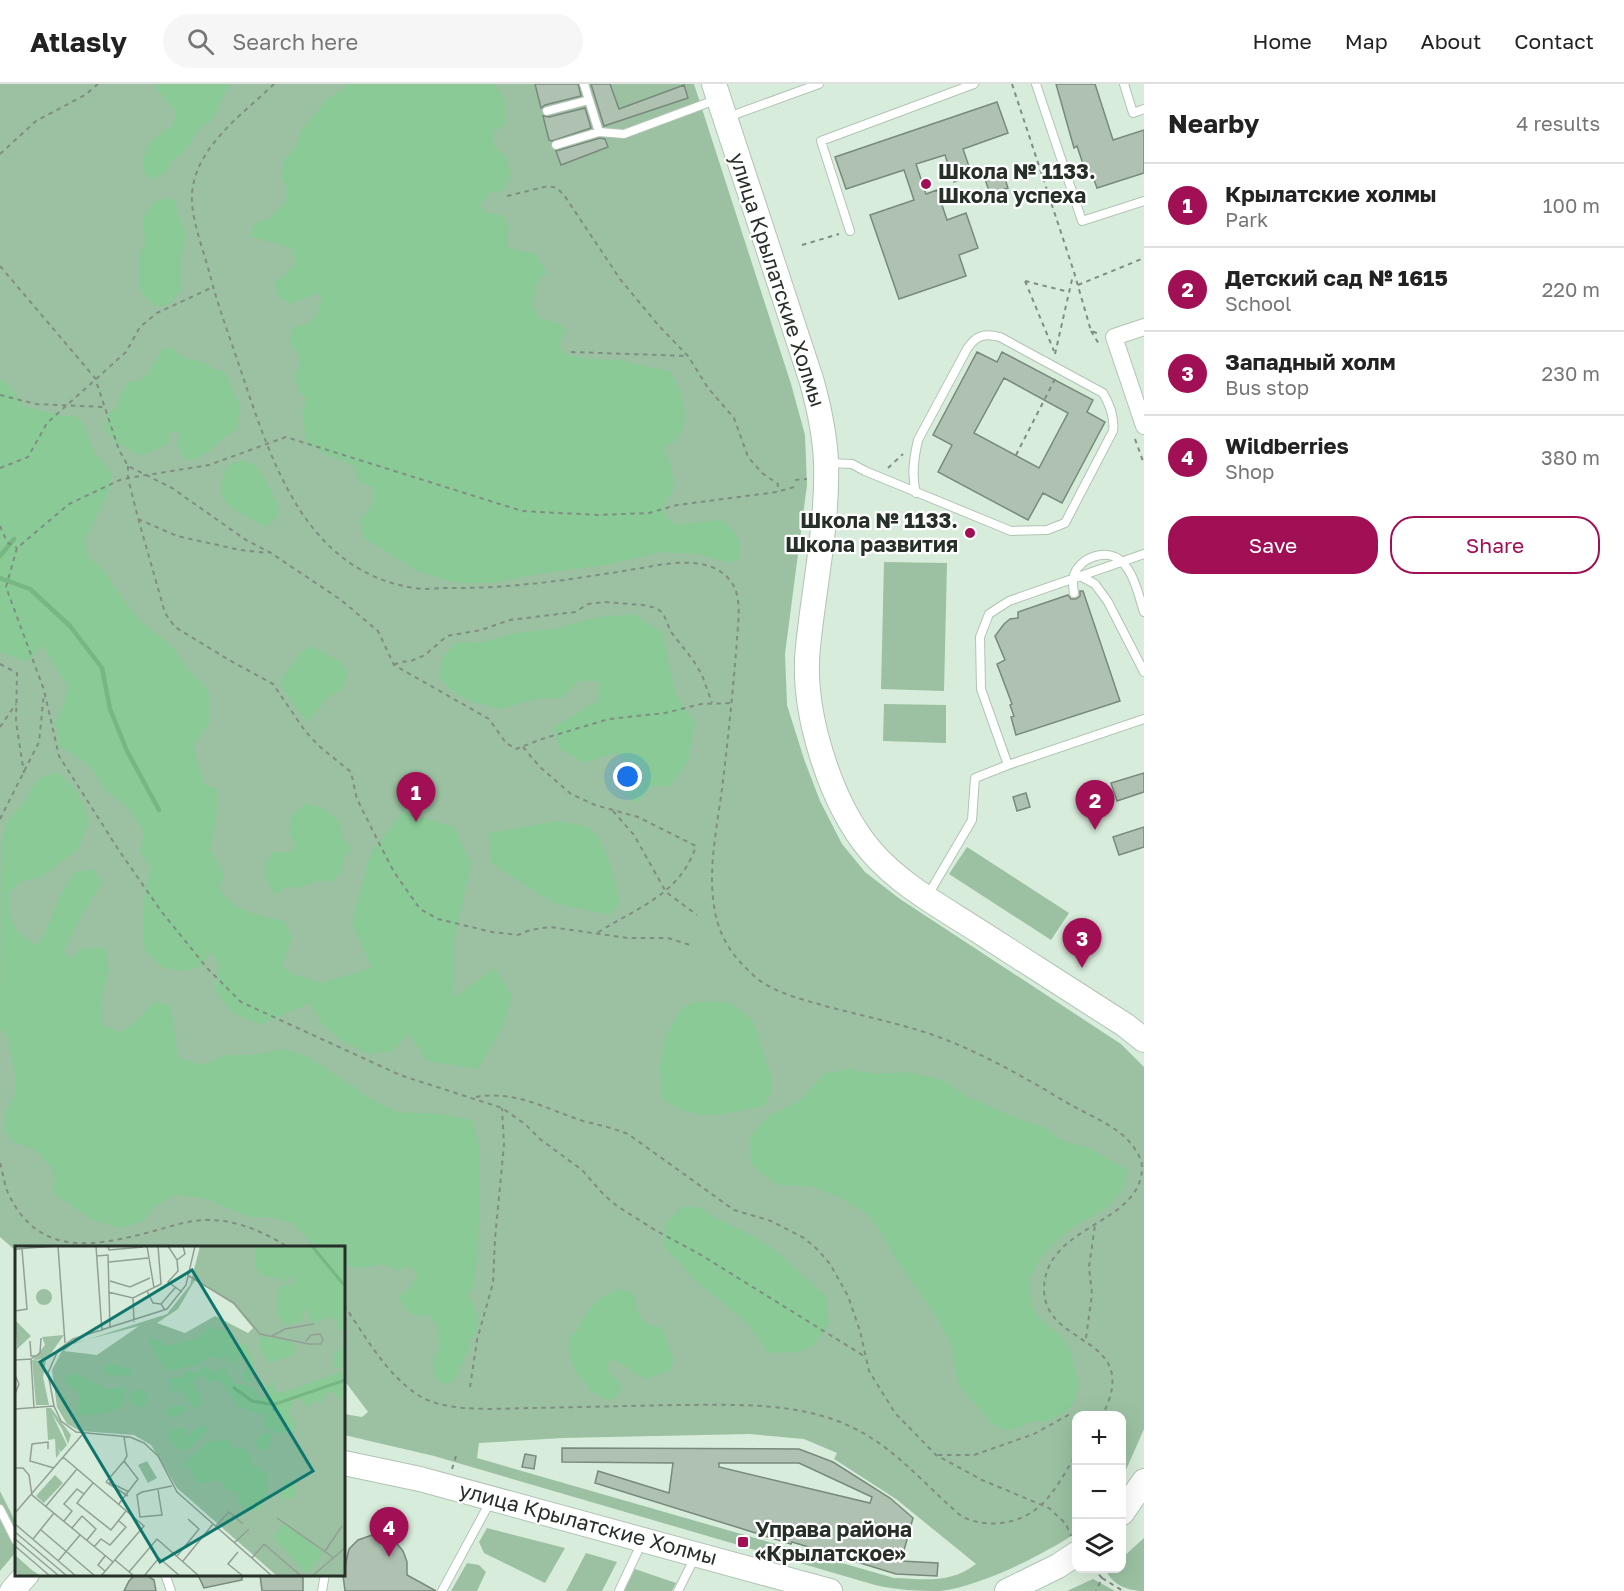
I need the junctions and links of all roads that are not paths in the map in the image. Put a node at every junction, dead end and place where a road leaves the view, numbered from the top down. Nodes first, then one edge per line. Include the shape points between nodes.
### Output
1 (584, 84) edge
2 (819, 84) edge
3 (974, 84) edge
4 (1036, 84) edge
5 (1124, 84) edge
6 (589, 100) junction
7 (719, 100) edge
8 (1144, 109) edge
9 (547, 111) dead end
10 (599, 132) junction
11 (556, 145) dead end
12 (1144, 201) edge
13 (850, 231) road end
14 (1144, 327) edge
15 (1144, 426) edge
16 (826, 463) junction
17 (916, 493) junction
18 (1144, 554) edge
19 (1080, 576) junction
20 (1074, 593) dead end
21 (1144, 612) edge
22 (1144, 672) edge
23 (1144, 719) edge
24 (1008, 765) junction
25 (927, 897) junction
26 (1144, 1040) edge
27 (345, 1462) edge
28 (1144, 1482) edge
29 (492, 1498) junction
30 (1126, 1507) edge
31 (0, 1509) edge
32 (15, 1539) edge
33 (644, 1539) junction
34 (1072, 1548) edge
35 (697, 1554) junction
36 (26, 1576) edge
37 (165, 1576) edge
38 (325, 1576) edge
39 (12, 1591) edge
40 (171, 1591) edge
41 (322, 1591) edge
42 (441, 1591) edge
43 (619, 1591) edge
44 (678, 1591) edge
45 (830, 1591) edge
46 (1007, 1591) edge

1 - 6 lane
2 - 7 lane
3 - 13 lane via 821,141
4 - 12 lane via 1082,221
5 - 8 lane via 1133,113
6 - 9 lane
6 - 10 lane
7 - 10 lane via 624,134
7 - 16 street, улица Крылатские Холмы via 812,382
10 - 11 lane
14 - 15 street via 1114,337
16 - 17 lane via 852,464
16 - 25 street, улица Крылатские Холмы via 825,503 807,651 808,702 833,784 850,823 871,852
17 - 17 lane via 914,457 918,440 972,340 978,336 1000,337 1103,393 1114,420 1113,431 1065,523 1047,530 1011,531
18 - 19 lane
19 - 22 lane via 1095,584 1108,602
19 - 24 lane via 1010,601 989,615 980,637 981,689
20 - 21 lane via 1074,575 1084,562 1102,555 1114,557 1122,561 1132,577
23 - 24 lane
24 - 25 lane via 975,778 972,820
25 - 26 street, улица Крылатские Холмы
27 - 29 street, улица Крылатские Холмы
28 - 30 street
29 - 33 street, улица Крылатские Холмы
29 - 42 lane
31 - 32 lane
33 - 35 street, улица Крылатские Холмы
33 - 43 lane
34 - 46 street via 1058,1566
35 - 44 lane
35 - 45 street, улица Крылатские Холмы
36 - 39 street
37 - 40 lane
38 - 41 lane

